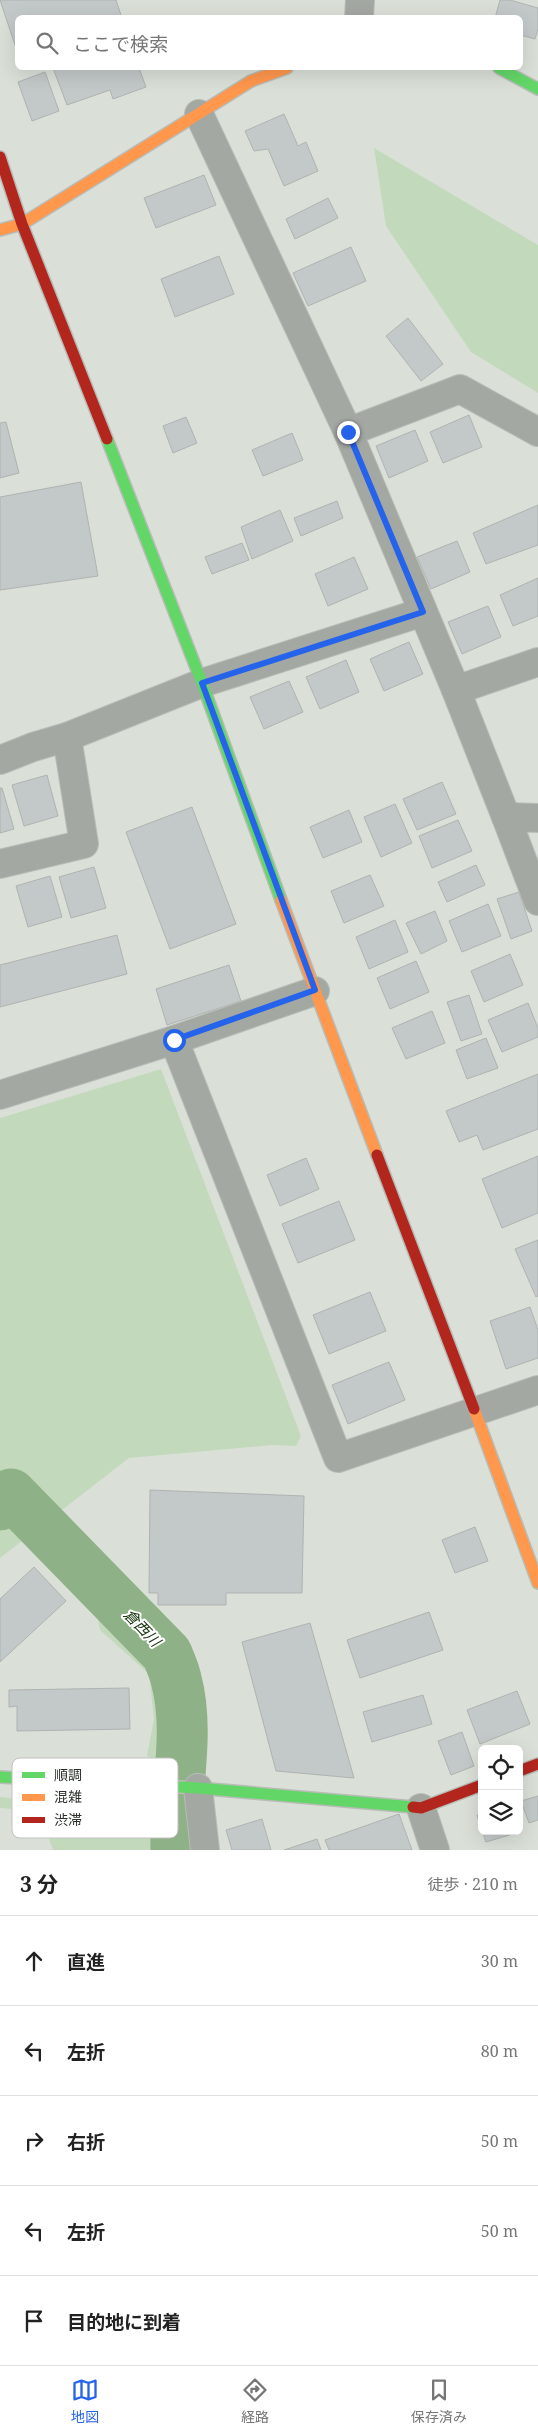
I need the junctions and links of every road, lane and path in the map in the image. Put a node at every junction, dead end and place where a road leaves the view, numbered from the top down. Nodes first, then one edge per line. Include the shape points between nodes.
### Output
1 (360, 0) edge
2 (359, 15) edge
3 (281, 70) edge
4 (503, 70) edge
5 (538, 88) edge
6 (199, 114) junction
7 (0, 157) edge
8 (22, 224) junction
9 (0, 230) edge
10 (348, 432) junction
11 (538, 432) edge
12 (423, 612) junction
13 (538, 662) edge
14 (202, 683) junction
15 (456, 690) junction
16 (67, 737) junction
17 (0, 760) edge
18 (506, 817) junction
19 (538, 818) edge
20 (0, 864) edge
21 (538, 901) edge
22 (315, 990) junction
23 (174, 1040) junction
24 (0, 1095) edge
25 (538, 1390) edge
26 (475, 1411) junction
27 (538, 1583) edge
28 (538, 1764) edge
29 (523, 1770) edge
30 (178, 1787) edge
31 (478, 1787) edge
32 (198, 1788) junction
33 (421, 1808) junction
34 (205, 1850) edge
35 (435, 1850) edge

1 - 2 street
3 - 6 street via 251,81
4 - 5 street
6 - 8 street
6 - 10 street
7 - 8 street
8 - 9 street
8 - 14 street
10 - 11 street via 460,389
10 - 12 street
12 - 14 street
12 - 15 street
13 - 15 street
14 - 16 street
14 - 22 street
15 - 18 street
16 - 17 street
16 - 20 street via 84,844
18 - 19 street
18 - 21 street
22 - 23 street
22 - 26 street
23 - 24 street
23 - 26 street via 338,1458
25 - 26 street
26 - 27 street
28 - 29 street
30 - 32 street
31 - 33 street
32 - 33 street
32 - 34 street
33 - 35 street

